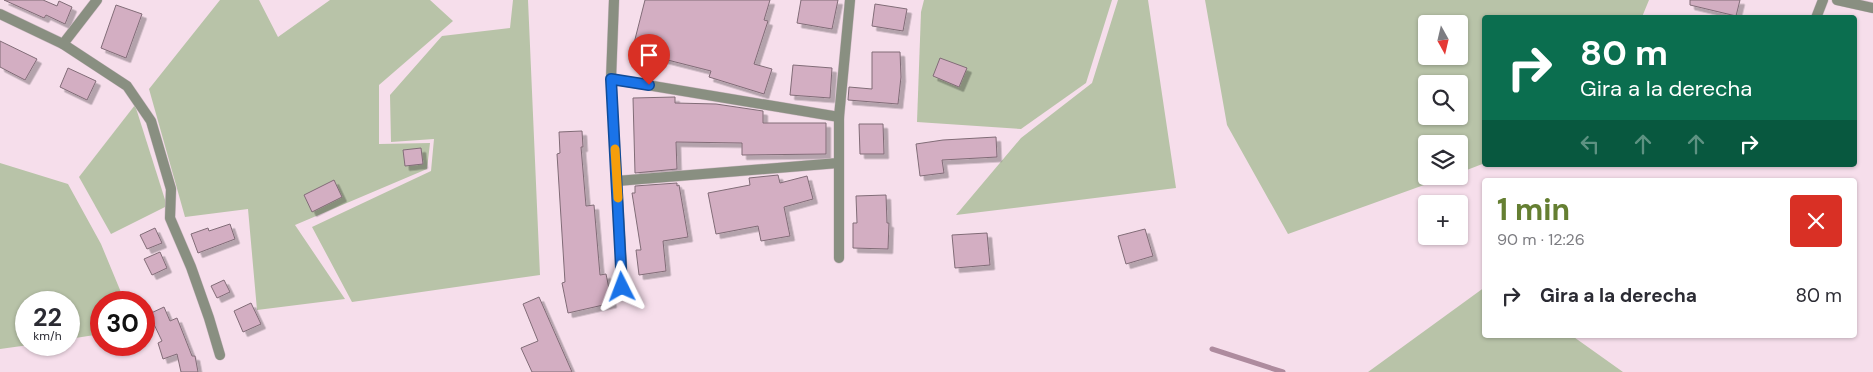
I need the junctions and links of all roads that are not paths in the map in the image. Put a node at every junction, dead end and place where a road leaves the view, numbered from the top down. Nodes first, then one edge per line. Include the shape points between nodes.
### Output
1 (98, 0) edge
2 (614, 0) edge
3 (850, 0) edge
4 (1823, 0) edge
5 (1837, 0) edge
6 (1873, 8) edge
7 (0, 14) edge
8 (1817, 15) edge
9 (63, 44) junction
10 (611, 79) junction
11 (839, 117) junction
12 (838, 163) junction
13 (617, 181) junction
14 (839, 258) dead end
15 (622, 287) dead end
16 (220, 355) dead end

1 - 9 street
2 - 10 street
3 - 11 street
4 - 8 street
5 - 6 street
7 - 9 street
9 - 16 street via 127,86 151,121 171,189 170,218 203,301
10 - 11 street
10 - 13 street
11 - 12 street
12 - 13 street
12 - 14 street
13 - 15 street

